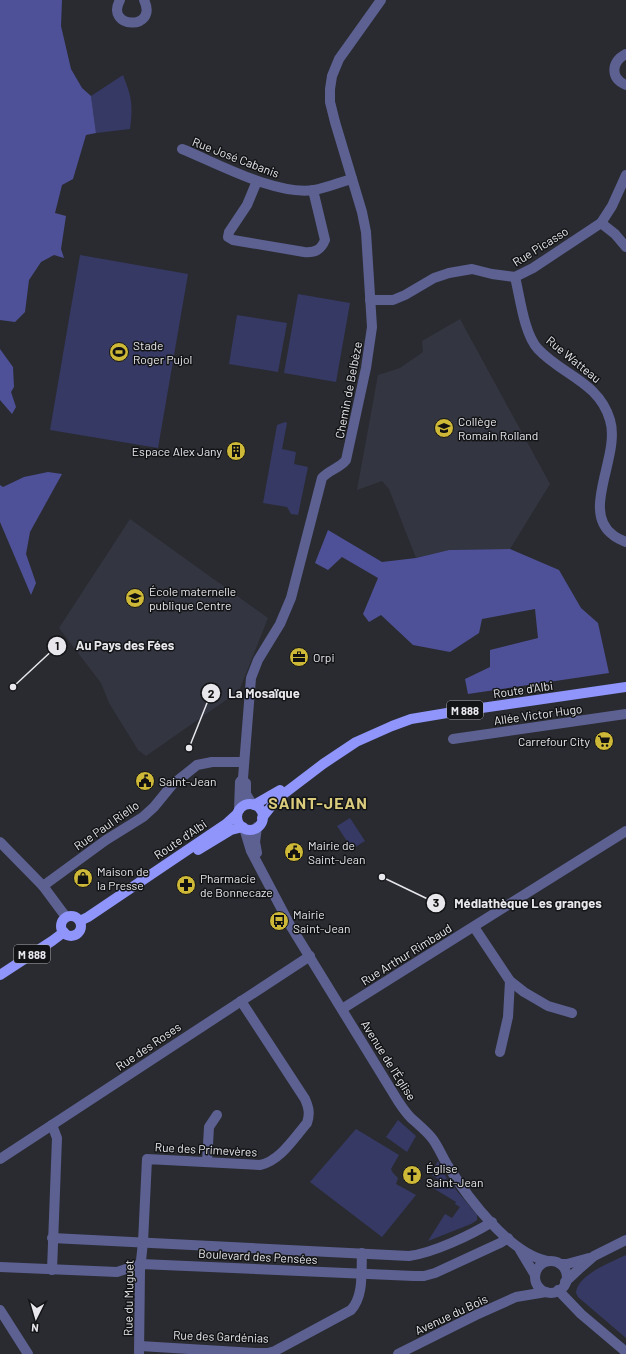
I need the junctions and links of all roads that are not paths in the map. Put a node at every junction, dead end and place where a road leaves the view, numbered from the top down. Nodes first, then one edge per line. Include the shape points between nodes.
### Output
1 (120, 0) edge
2 (144, 0) edge
3 (380, 0) edge
4 (626, 54) edge
5 (626, 85) edge
6 (182, 149) dead end
7 (626, 175) edge
8 (352, 179) junction
9 (257, 181) junction
10 (313, 190) junction
11 (600, 223) junction
12 (626, 247) edge
13 (515, 277) junction
14 (370, 300) junction
15 (626, 542) edge
16 (626, 687) edge
17 (626, 714) edge
18 (454, 739) dead end
19 (244, 762) junction
20 (316, 768) junction
21 (243, 778) junction
22 (253, 804) junction
23 (238, 812) junction
24 (260, 823) junction
25 (244, 828) junction
26 (626, 831) edge
27 (0, 842) edge
28 (260, 866) junction
29 (137, 885) junction
30 (43, 886) junction
31 (66, 918) junction
32 (80, 921) junction
33 (474, 927) junction
34 (64, 932) junction
35 (310, 956) junction
36 (0, 975) edge
37 (510, 981) junction
38 (241, 1001) junction
39 (342, 1010) junction
40 (572, 1013) dead end
41 (500, 1052) dead end
42 (216, 1115) dead end
43 (52, 1125) junction
44 (0, 1159) edge
45 (206, 1162) junction
46 (492, 1222) junction
47 (52, 1238) junction
48 (508, 1238) junction
49 (626, 1240) edge
50 (143, 1242) junction
51 (520, 1250) junction
52 (362, 1253) junction
53 (594, 1256) junction
54 (547, 1262) junction
55 (141, 1264) junction
56 (560, 1264) junction
57 (0, 1267) edge
58 (52, 1270) junction
59 (361, 1274) junction
60 (535, 1276) junction
61 (565, 1282) junction
62 (558, 1290) junction
63 (546, 1292) junction
64 (516, 1297) junction
65 (0, 1310) edge
66 (140, 1350) edge
67 (626, 1352) edge
68 (28, 1354) edge
69 (398, 1354) edge

1 - 2 street via 118,13 122,20 130,23 143,18 147,9
3 - 8 street, Chemin de Belbèze via 338,59 332,76 330,102
4 - 5 street via 616,62 614,71 621,83
6 - 9 street, Rue José Cabanis
7 - 11 street, Rue Picasso via 612,206
8 - 10 street, Rue José Cabanis
8 - 14 street, Chemin de Belbèze via 366,232
9 - 10 street, Rue José Cabanis via 283,188
9 - 10 street via 246,206 229,232 228,237 233,240 304,252 317,251 325,240
11 - 12 street via 615,234
11 - 13 street, Rue Picasso via 533,268
13 - 14 street, Rue Picasso via 472,269 434,278 393,300
13 - 15 street, Rue Watteau via 528,332 537,348 596,394 606,409 610,420 612,445 599,499 599,511 601,522 612,535
14 - 19 street, Chemin de Belbèze via 372,339 348,454 342,465 322,478 292,598 254,670 250,686
16 - 20 main road, Route d'Albi / M 888 via 411,719 356,742
17 - 18 street, Allée Victor Hugo
19 - 21 street, Chemin de Belbèze
19 - 30 street, Rue Paul Riello via 212,762 197,765 172,785 143,817 106,840
20 - 22 main road, Route d'Albi / M 888 via 260,803
20 - 24 main road, Route d'Albi / M 888 via 277,799
21 - 22 street, Chemin de Belbèze via 246,782 246,794
21 - 23 street, Chemin de Belbèze via 240,782
22 - 23 main road via 246,804
22 - 24 main road via 261,810
23 - 25 main road via 237,820
23 - 29 main road, Route d'Albi via 226,824
24 - 25 main road via 252,829
24 - 28 street, Avenue de l'Église via 255,842
25 - 28 street, Avenue de l'Église via 251,851
25 - 29 main road, Route d'Albi via 231,830
26 - 33 street, Rue Arthur Rimbaud
27 - 30 street
28 - 35 street, Avenue de l'Église via 290,925
29 - 32 main road, Route d'Albi
30 - 31 street
31 - 32 main road via 75,916
31 - 34 main road via 61,926
32 - 34 main road via 78,933 72,935
33 - 37 street
33 - 39 street, Rue Arthur Rimbaud
34 - 36 main road, M 888
35 - 38 street, Rue des Roses
35 - 39 street, Avenue de l'Église
37 - 40 street via 548,1006
37 - 41 street via 508,1017
38 - 43 street, Rue des Roses
38 - 45 street, Rue des Primevères via 305,1099 310,1116 308,1123 276,1158 268,1163 260,1165
39 - 46 street, Avenue de l'Église via 398,1101 411,1118 432,1137 463,1188
42 - 45 street via 209,1127
43 - 44 street, Rue des Roses
43 - 47 street via 57,1138
45 - 50 street, Rue des Primevères via 147,1159
46 - 48 street, Avenue de l'Église
46 - 52 street, Boulevard des Pensées via 419,1255
47 - 50 street, Boulevard des Pensées
47 - 58 street
48 - 51 street, Avenue de l'Église
48 - 59 street, Boulevard des Pensées via 424,1276
49 - 53 street
50 - 52 street, Boulevard des Pensées
50 - 55 street, Rue du Muguet
51 - 54 street, Avenue de l'Église
51 - 60 street, Avenue de l'Église
52 - 59 street, Rue des Gardénias
53 - 56 street
53 - 61 street
54 - 56 street
54 - 60 street via 541,1264
55 - 58 street, Boulevard des Pensées via 117,1272
55 - 59 street, Boulevard des Pensées
55 - 66 street, Rue du Muguet
56 - 61 street via 565,1270
57 - 58 street, Boulevard des Pensées
59 - 66 street, Rue des Gardénias via 360,1296 350,1310 275,1351 256,1353
60 - 63 street via 538,1286
60 - 64 street, Avenue du Bois via 531,1284
61 - 62 street
62 - 63 street
62 - 67 street via 581,1314
63 - 64 street, Avenue du Bois
64 - 69 street, Avenue du Bois
65 - 68 street

